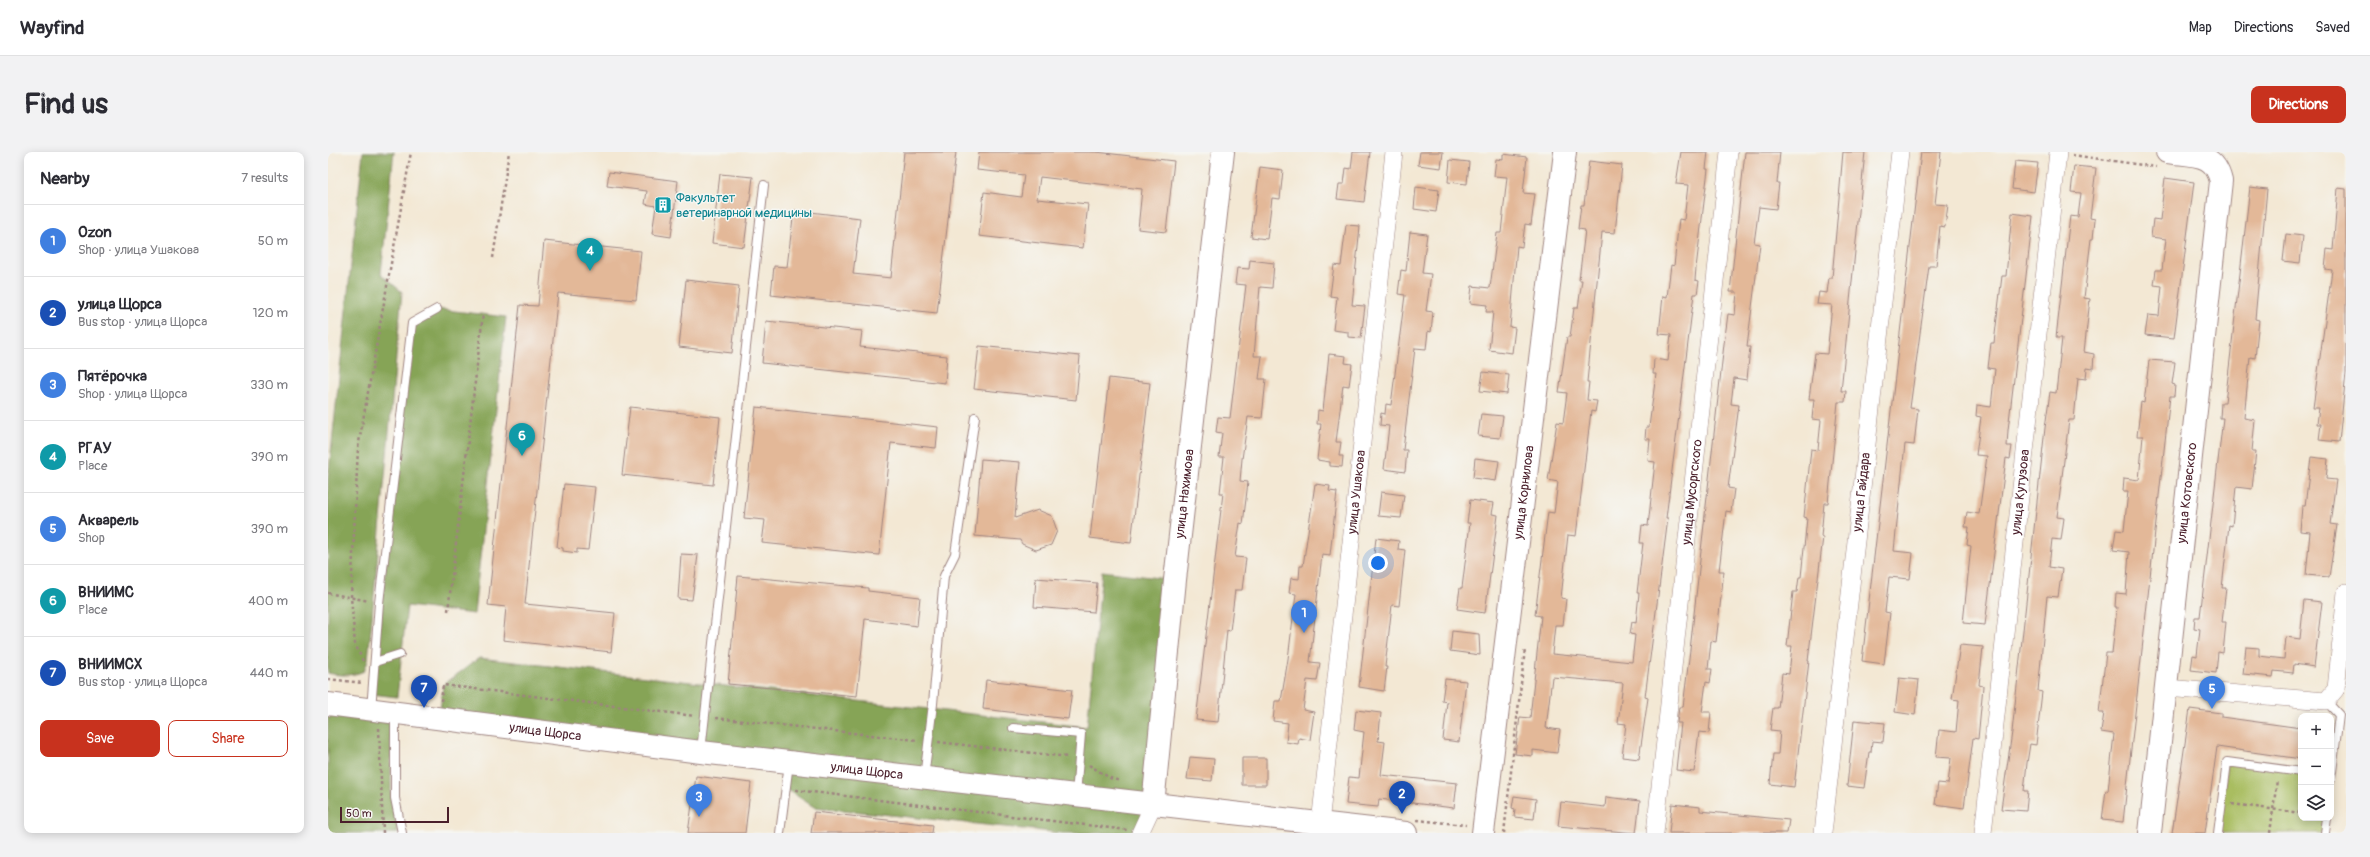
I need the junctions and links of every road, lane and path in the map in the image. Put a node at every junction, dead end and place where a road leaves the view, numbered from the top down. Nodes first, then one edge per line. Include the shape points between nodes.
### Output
1 (410, 152) edge
2 (509, 152) edge
3 (1223, 152) edge
4 (1394, 152) edge
5 (1565, 152) edge
6 (1729, 152) edge
7 (1900, 152) edge
8 (2058, 153) edge
9 (2212, 155) edge
10 (2163, 160) edge
11 (764, 185) dead end
12 (493, 258) dead end
13 (437, 309) dead end
14 (482, 314) dead end
15 (975, 417) dead end
16 (2346, 592) edge
17 (328, 593) edge
18 (350, 597) junction
19 (379, 604) junction
20 (448, 611) dead end
21 (400, 654) dead end
22 (375, 662) junction
23 (328, 680) edge
24 (374, 684) junction
25 (2166, 688) junction
26 (2326, 701) junction
27 (328, 704) edge
28 (381, 712) junction
29 (705, 717) junction
30 (439, 719) junction
31 (1013, 728) dead end
32 (928, 741) junction
33 (701, 752) junction
34 (2334, 753) edge
35 (1079, 758) junction
36 (789, 762) junction
37 (2278, 769) junction
38 (2298, 772) edge
39 (924, 778) junction
40 (1125, 782) dead end
41 (785, 788) junction
42 (1076, 796) junction
43 (2222, 802) junction
44 (1153, 805) junction
45 (2273, 809) junction
46 (2298, 813) edge
47 (2327, 821) edge
48 (1319, 828) edge
49 (1140, 832) edge
50 (383, 833) edge
51 (402, 833) edge
52 (780, 833) edge
53 (1406, 833) edge
54 (1483, 833) edge
55 (1655, 833) edge
56 (1823, 833) edge
57 (1983, 833) edge
58 (2150, 833) edge
59 (2218, 833) edge
60 (2270, 833) edge
61 (2325, 833) edge

1 - 18 path via 358,448
2 - 12 path
3 - 44 street, улица Нахимова via 1175,580
4 - 48 street, улица Ушакова
5 - 54 street, улица Корнилова
6 - 55 street, улица Мусоргского
7 - 56 street, улица Гайдара
8 - 10 path
8 - 57 street, улица Кутузова
9 - 10 street
9 - 25 street, улица Котовского via 2221,181
11 - 29 lane
13 - 19 lane via 412,323
14 - 20 path
15 - 32 lane via 954,554 944,576
16 - 26 street via 2336,689
17 - 18 path
18 - 19 path
18 - 24 path via 355,644
19 - 22 lane
21 - 22 lane
22 - 24 lane
23 - 24 path
24 - 28 lane
25 - 26 street
25 - 58 street, улица Котовского
26 - 34 lane via 2339,715
27 - 28 street, улица Щорса
28 - 30 street, улица Щорса
28 - 50 path
28 - 51 lane
29 - 30 path via 443,685
29 - 32 path
29 - 33 lane
30 - 33 street, улица Щорса
31 - 35 lane via 1081,734
32 - 35 path
32 - 39 lane
33 - 36 street, улица Щорса
35 - 40 path via 1110,778
35 - 42 lane
36 - 39 street, улица Щорса
36 - 41 lane
37 - 38 lane
37 - 43 lane via 2227,762
37 - 45 path
39 - 42 street, улица Щорса
41 - 49 path
41 - 52 lane
42 - 44 street, улица Щорса
43 - 45 path
43 - 59 lane
44 - 48 street, улица Щорса
44 - 49 street, улица Нахимова
45 - 46 path
45 - 60 path
47 - 61 lane
48 - 53 street, улица Щорса

